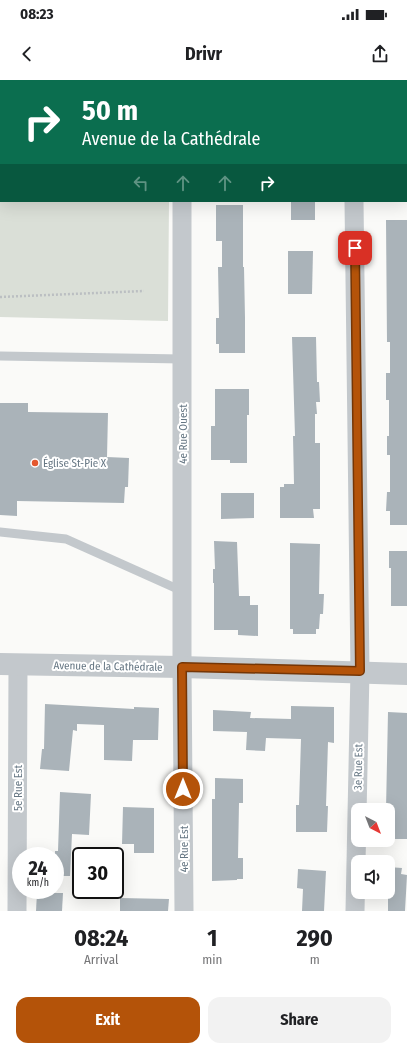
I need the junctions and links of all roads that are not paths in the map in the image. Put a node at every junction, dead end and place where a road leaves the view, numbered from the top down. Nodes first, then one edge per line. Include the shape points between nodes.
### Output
1 (182, 202) edge
2 (354, 202) edge
3 (0, 356) edge
4 (183, 359) junction
5 (0, 532) edge
6 (182, 591) junction
7 (9, 664) edge
8 (182, 667) junction
9 (360, 671) junction
10 (407, 674) edge
11 (17, 911) edge
12 (184, 911) edge
13 (355, 911) edge

1 - 4 street, 4e Rue Ouest
2 - 9 street, 3e Rue Est
3 - 4 lane
4 - 6 street, 4e Rue Ouest
5 - 6 lane via 66,539
6 - 8 street, 4e Rue Ouest
7 - 8 street, Avenue de la Cathédrale
7 - 11 street, 5e Rue Est
8 - 9 street, Avenue de la Cathédrale
8 - 12 street, 4e Rue Est
9 - 10 street, Avenue de la Cathédrale
9 - 13 street, 3e Rue Est

